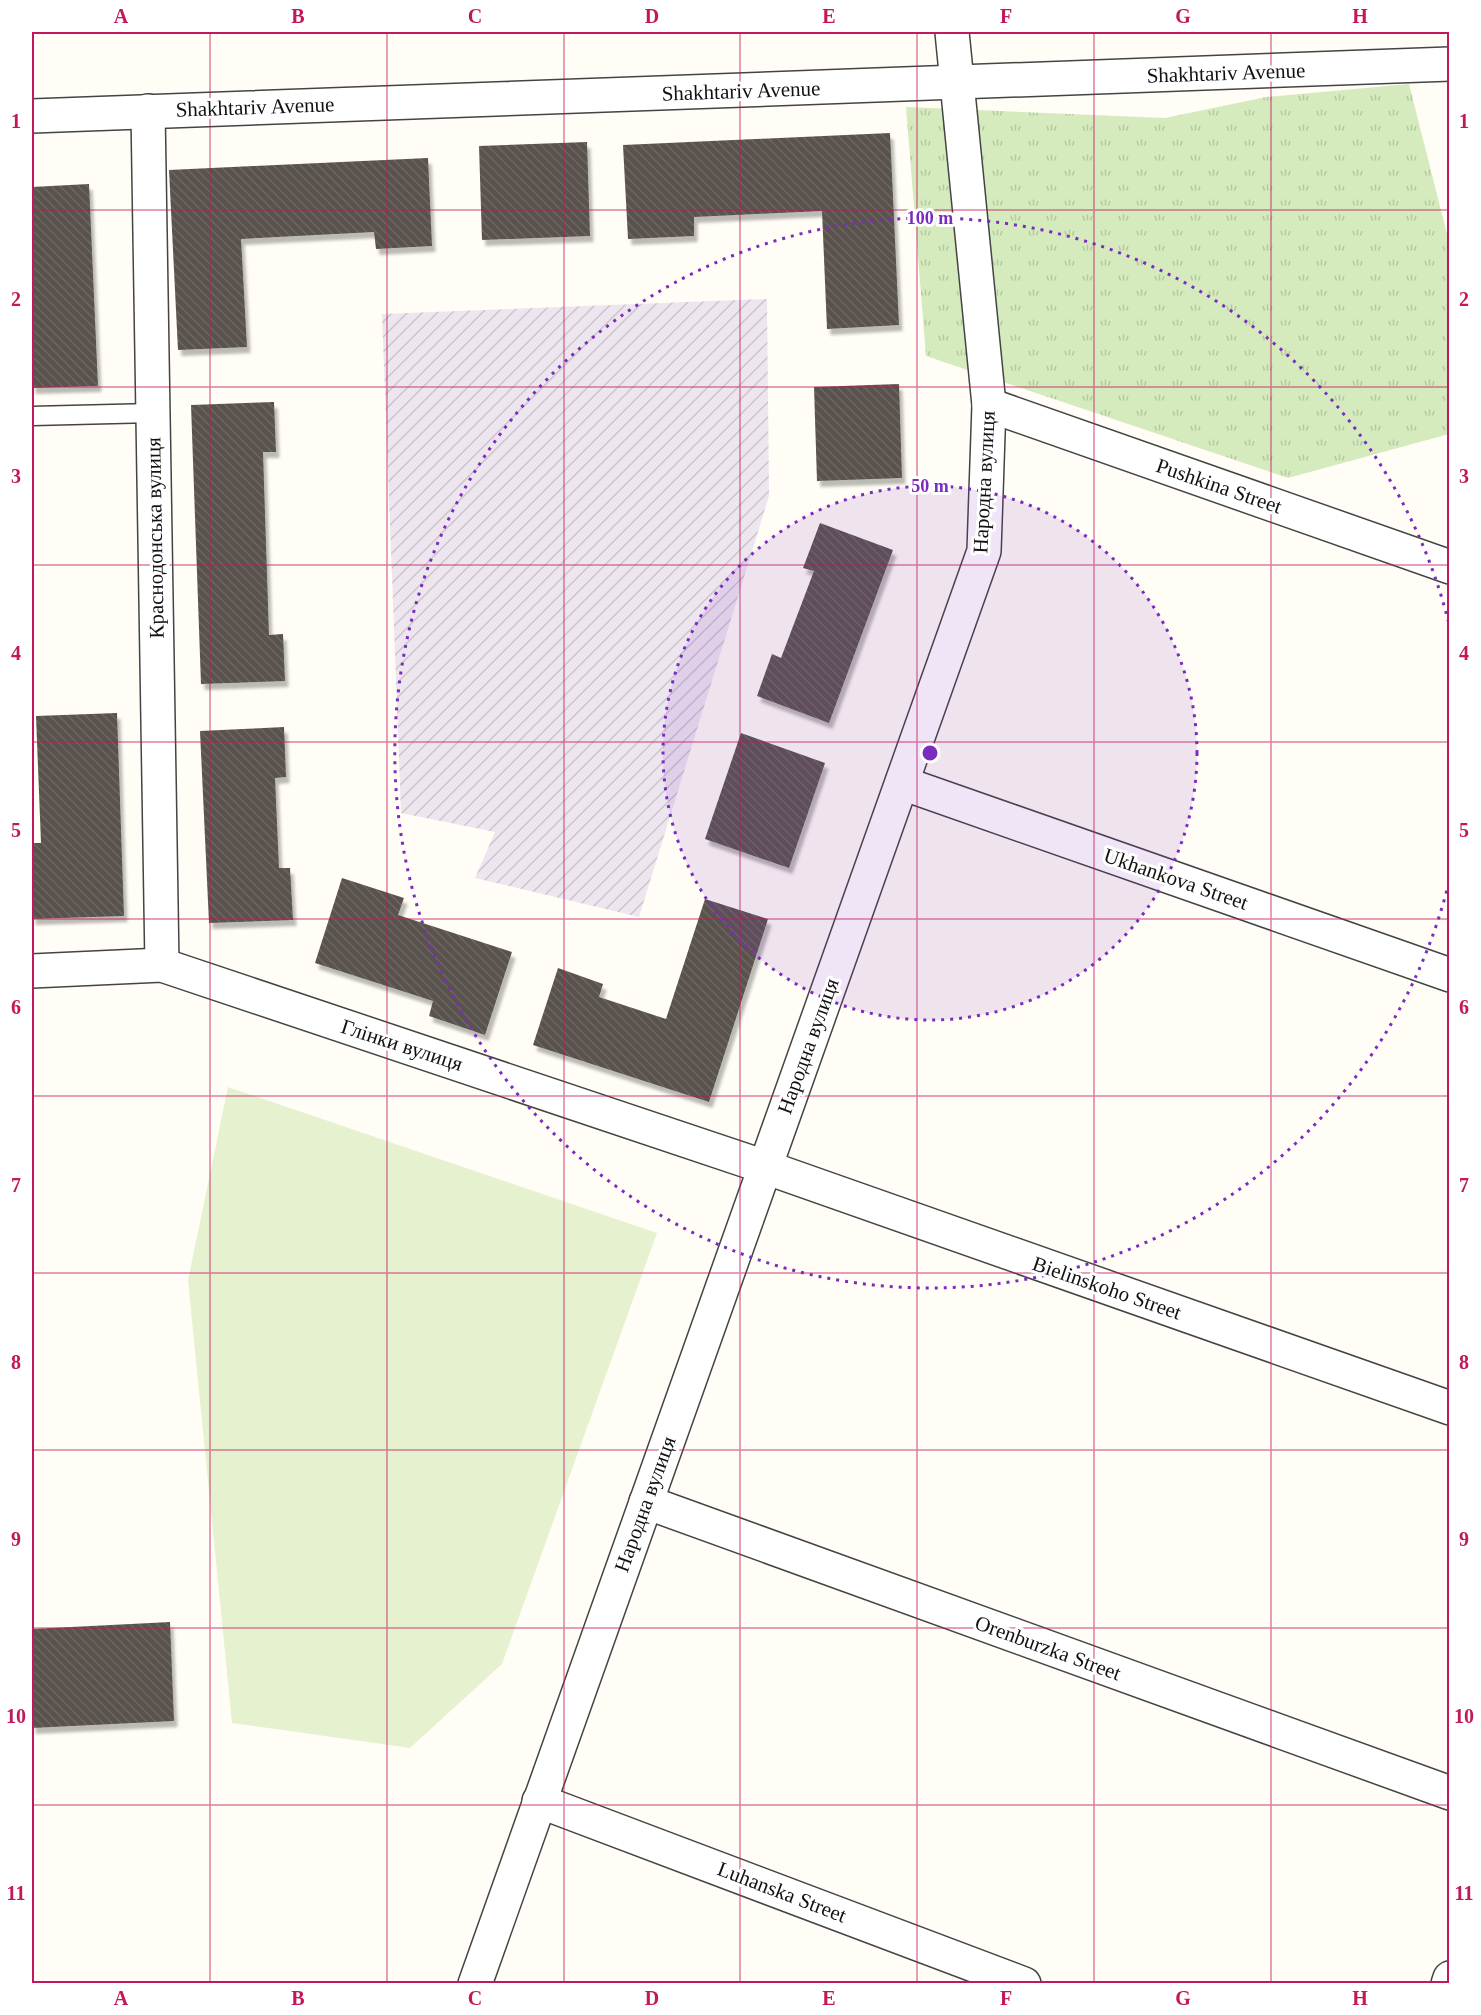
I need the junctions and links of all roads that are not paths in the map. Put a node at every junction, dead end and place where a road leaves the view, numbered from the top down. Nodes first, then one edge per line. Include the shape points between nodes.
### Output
1 (952, 32) edge
2 (1449, 64) edge
3 (958, 84) junction
4 (148, 111) junction
5 (32, 116) edge
6 (989, 405) junction
7 (153, 412) junction
8 (32, 416) edge
9 (1449, 567) edge
10 (902, 783) junction
11 (162, 965) junction
12 (32, 971) edge
13 (1449, 975) edge
14 (765, 1167) junction
15 (1449, 1408) edge
16 (646, 1502) junction
17 (1449, 1793) edge
18 (539, 1801) junction
19 (1449, 1978) edge
20 (475, 1983) edge
21 (1024, 1983) edge
22 (1448, 1983) edge

1 - 3 street, Народна вулиця
2 - 3 street, Shakhtariv Avenue
3 - 4 street, Shakhtariv Avenue
3 - 6 street, Народна вулиця
4 - 5 street, Shakhtariv Avenue
4 - 7 street, Краснодонська вулиця
6 - 9 street, Pushkina Street
6 - 10 street, Народна вулиця via 984,551
7 - 8 lane
7 - 11 street, Краснодонська вулиця
10 - 13 street, Ukhankova Street
10 - 14 street, Народна вулиця
11 - 12 street, Глінки вулиця
11 - 14 street, Глінки вулиця
14 - 15 street, Bielinskoho Street
14 - 16 street, Народна вулиця
16 - 17 street, Orenburzka Street
16 - 18 street, Народна вулиця
18 - 20 street, Народна вулиця
18 - 21 street, Luhanska Street
19 - 22 street

